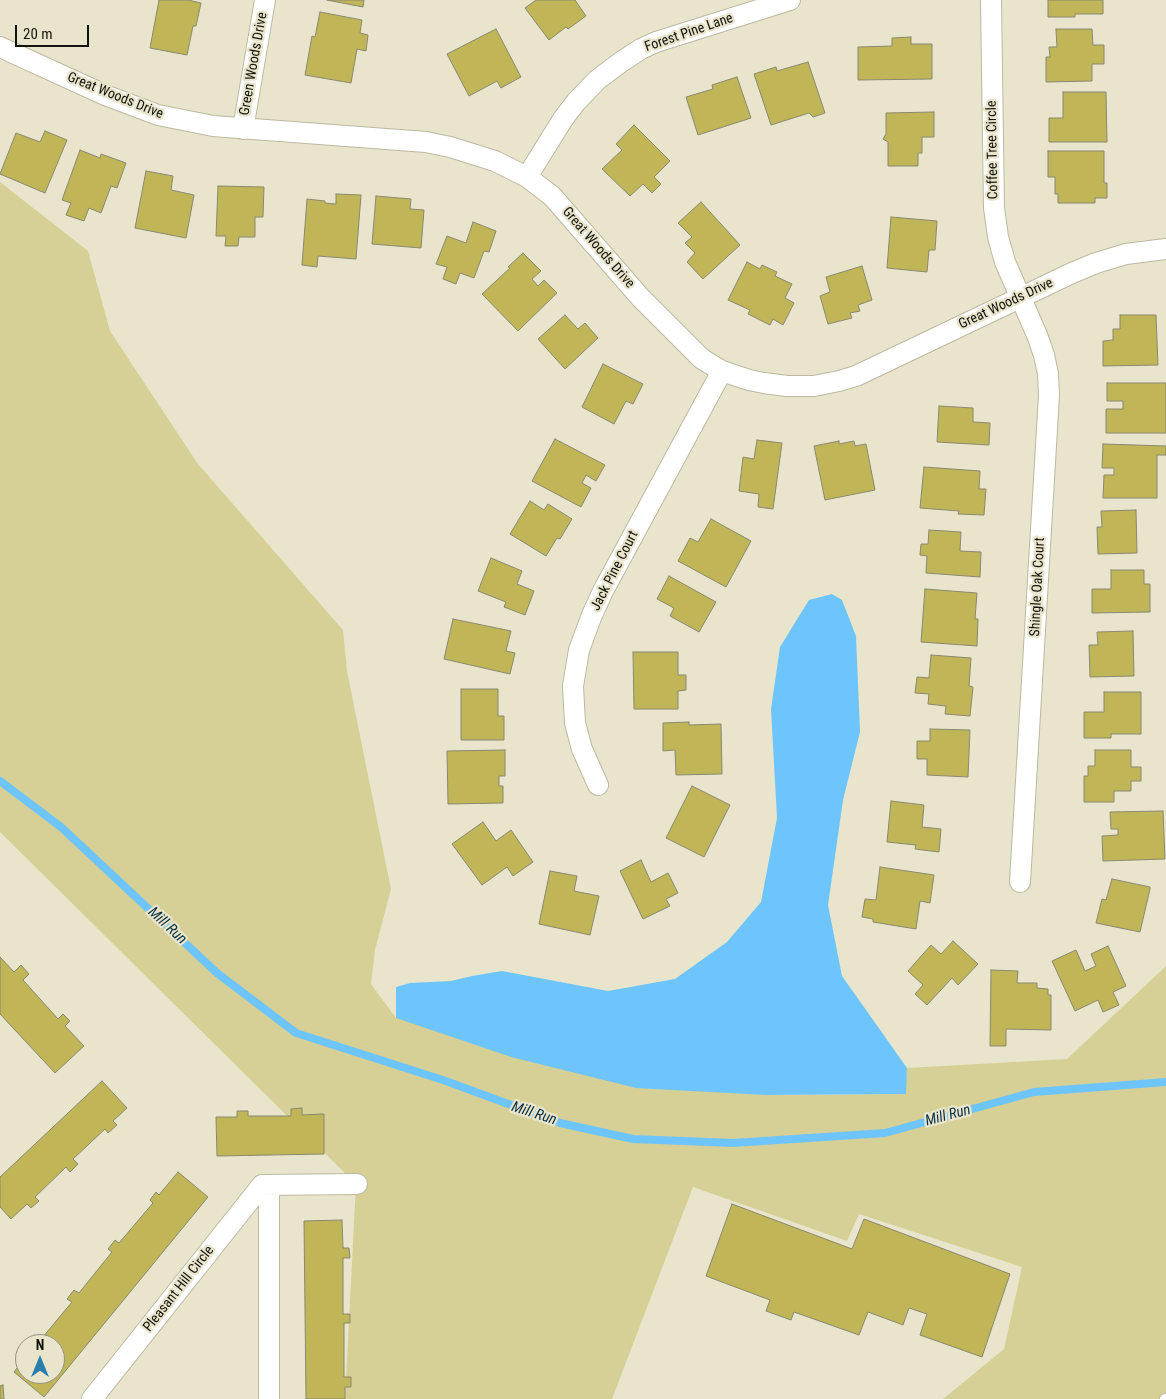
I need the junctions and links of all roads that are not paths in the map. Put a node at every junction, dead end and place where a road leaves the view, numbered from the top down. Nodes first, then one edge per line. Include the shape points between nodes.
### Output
1 (265, 0) edge
2 (790, 0) edge
3 (991, 0) edge
4 (0, 46) edge
5 (243, 129) junction
6 (527, 178) junction
7 (1166, 249) edge
8 (1020, 297) junction
9 (722, 371) junction
10 (598, 784) dead end
11 (1020, 882) dead end
12 (356, 1184) dead end
13 (269, 1185) junction
14 (92, 1399) edge
15 (269, 1399) edge

1 - 5 street, Green Woods Drive
2 - 6 street, Forest Pine Lane via 656,42 620,62 576,102
3 - 8 street, Coffee Tree Circle via 994,208 1005,262
4 - 5 street, Great Woods Drive via 105,95 158,115
5 - 6 street, Great Woods Drive via 442,145 495,161
6 - 9 street, Great Woods Drive via 552,196 640,297 702,360
7 - 8 street, Great Woods Drive via 1126,254 1096,263
8 - 9 street, Great Woods Drive via 880,365 839,381 814,386 787,386 748,380
8 - 11 street, Shingle Oak Court via 1044,355 1049,394
9 - 10 street, Jack Pine Court via 603,591 579,650 573,686 575,723 582,749
12 - 13 street
13 - 14 street, Pleasant Hill Circle via 262,1185
13 - 15 street

